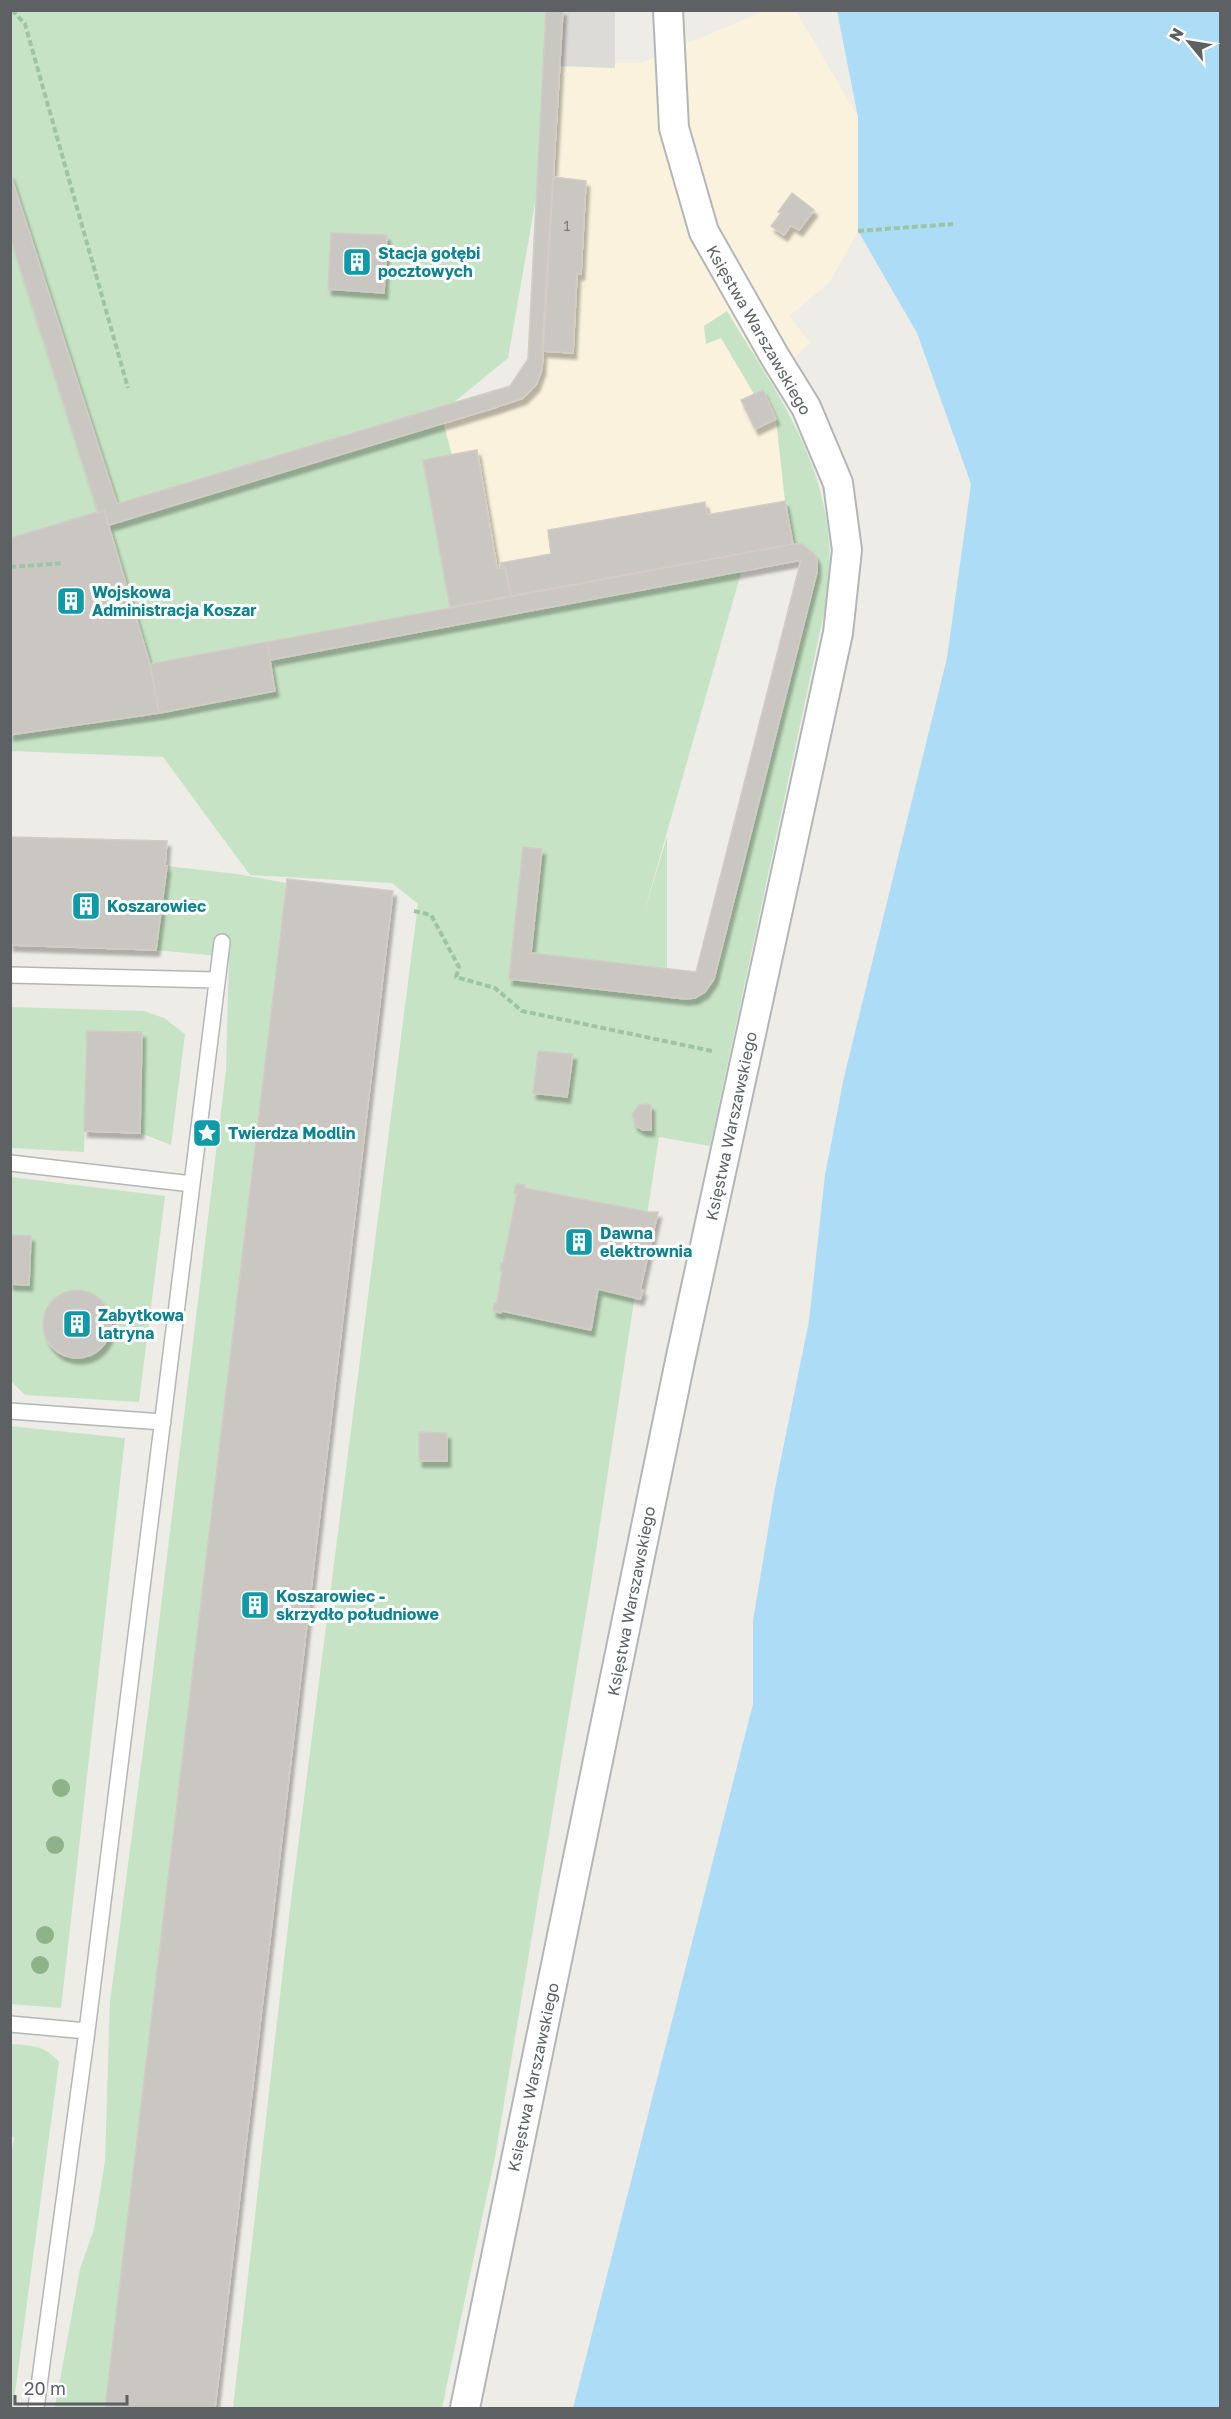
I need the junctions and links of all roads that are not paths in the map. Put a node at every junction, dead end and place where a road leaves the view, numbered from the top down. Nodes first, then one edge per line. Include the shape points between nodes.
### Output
1 (668, 10) edge
2 (222, 942) dead end
3 (10, 975) edge
4 (216, 980) junction
5 (10, 1163) edge
6 (192, 1184) junction
7 (10, 1411) edge
8 (163, 1422) junction
9 (10, 2024) edge
10 (87, 2031) junction
11 (36, 2409) edge
12 (465, 2409) edge

1 - 12 street, Księstwa Warszawskiego via 674,128 704,232 806,407 838,483 847,550 838,633 680,1361
2 - 4 lane
3 - 4 lane
4 - 6 lane
5 - 6 lane
6 - 8 lane
7 - 8 lane
8 - 10 lane
9 - 10 lane
10 - 11 lane

